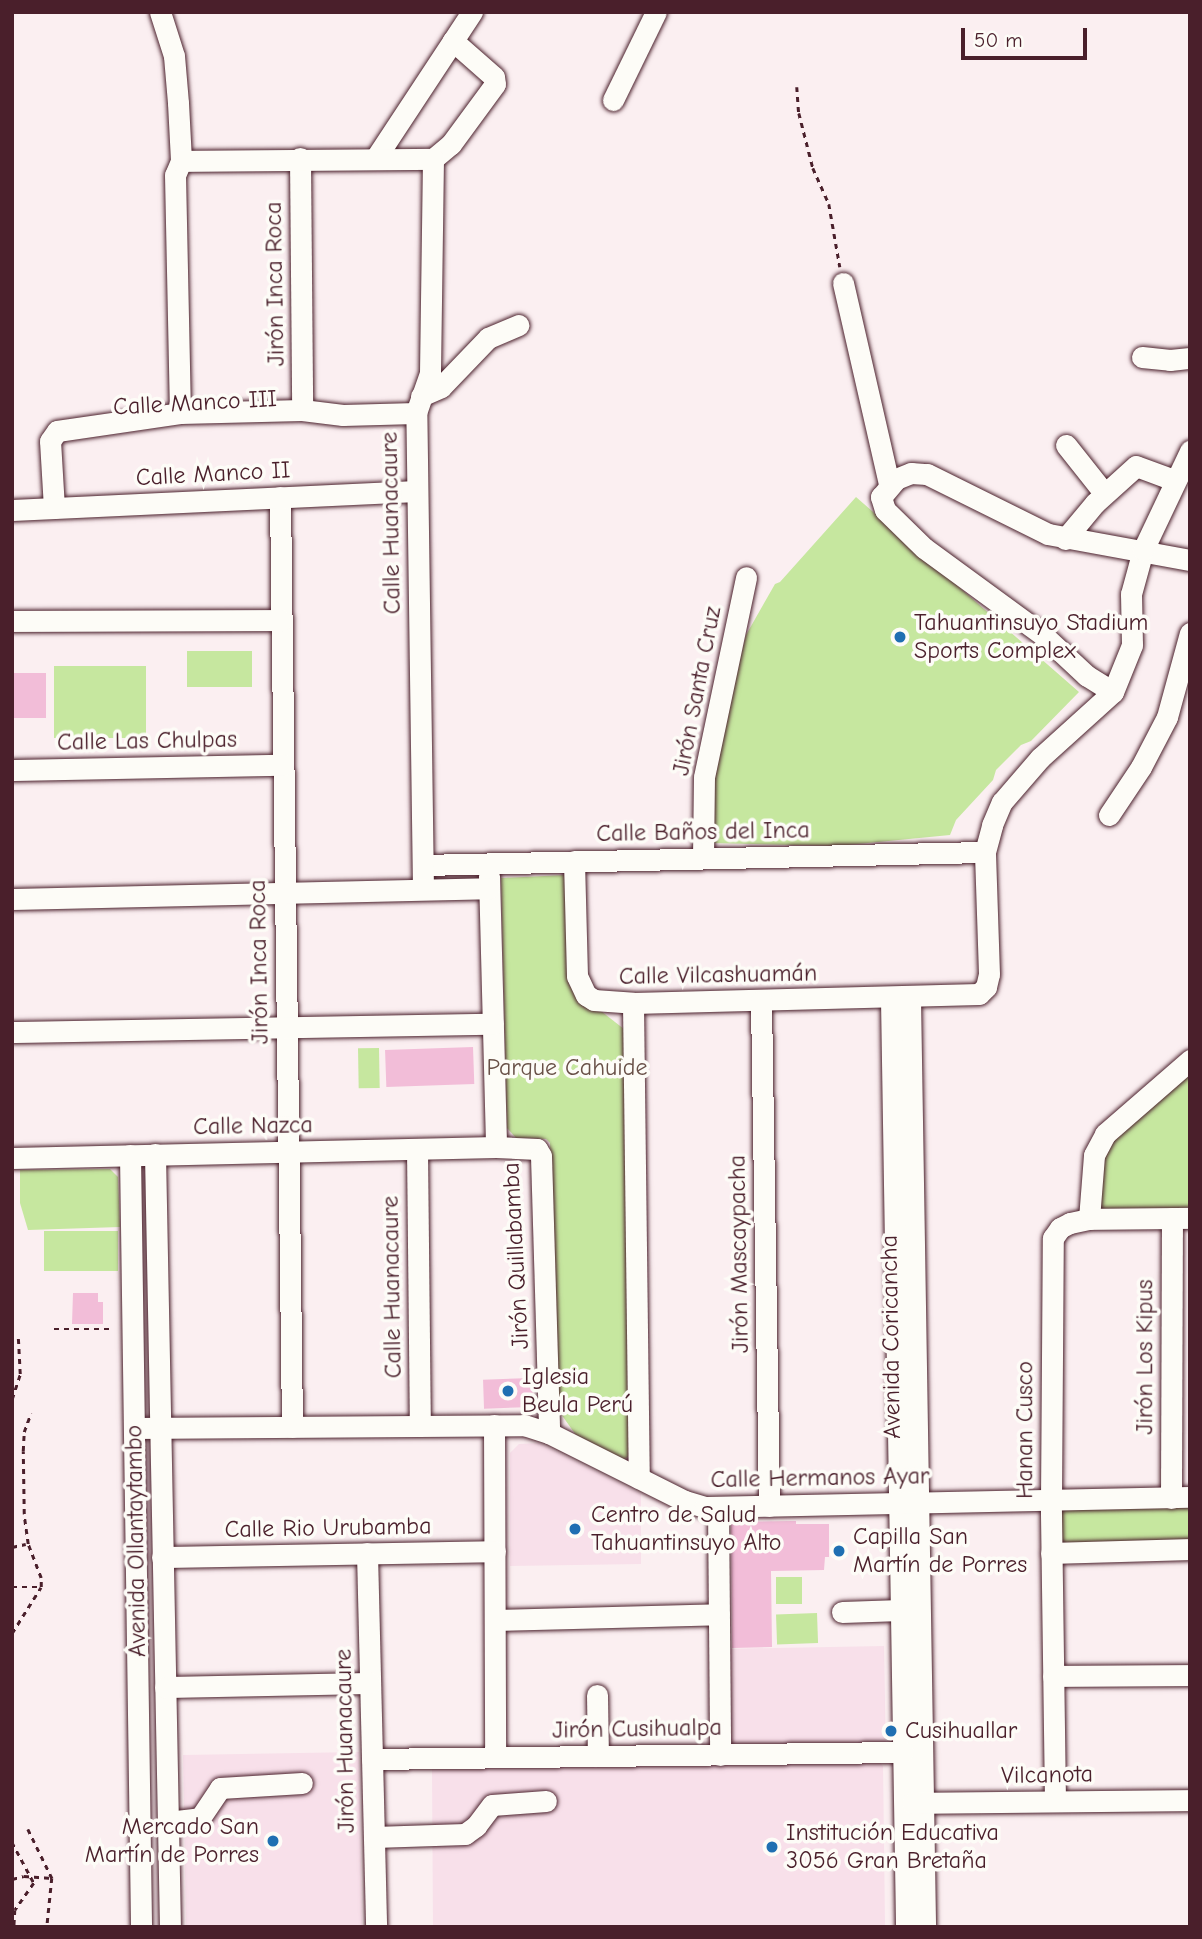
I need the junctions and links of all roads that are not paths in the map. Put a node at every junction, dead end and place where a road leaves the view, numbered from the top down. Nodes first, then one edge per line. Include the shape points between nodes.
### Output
1 (160, 12) edge
2 (472, 12) edge
3 (656, 12) edge
4 (453, 41) junction
5 (613, 100) dead end
6 (300, 158) junction
7 (375, 159) junction
8 (433, 159) junction
9 (181, 161) junction
10 (843, 283) road end
11 (519, 325) dead end
12 (1142, 357) dead end
13 (1190, 358) edge
14 (419, 404) junction
15 (302, 410) junction
16 (180, 413) junction
17 (343, 415) junction
18 (54, 436) junction
19 (1066, 444) dead end
20 (1190, 451) edge
21 (1174, 480) junction
22 (889, 484) junction
23 (416, 491) junction
24 (1104, 493) junction
25 (280, 497) junction
26 (54, 508) junction
27 (12, 510) edge
28 (1065, 539) junction
29 (1143, 550) junction
30 (1190, 560) edge
31 (746, 577) dead end
32 (281, 620) junction
33 (12, 621) edge
34 (1190, 632) edge
35 (1113, 692) junction
36 (283, 765) junction
37 (12, 770) edge
38 (1109, 815) dead end
39 (985, 852) junction
40 (703, 858) junction
41 (574, 862) junction
42 (489, 863) junction
43 (423, 865) junction
44 (489, 888) junction
45 (423, 889) junction
46 (285, 892) junction
47 (12, 899) edge
48 (900, 998) junction
49 (761, 1001) junction
50 (633, 1003) junction
51 (493, 1024) junction
52 (287, 1027) junction
53 (12, 1032) edge
54 (1190, 1060) edge
55 (496, 1147) junction
56 (417, 1149) junction
57 (288, 1152) junction
58 (155, 1154) junction
59 (130, 1155) junction
60 (12, 1158) edge
61 (1181, 1218) edge
62 (1089, 1219) junction
63 (494, 1425) junction
64 (420, 1426) junction
65 (292, 1427) junction
66 (134, 1428) junction
67 (160, 1428) junction
68 (549, 1433) junction
69 (639, 1478) junction
70 (1181, 1497) edge
71 (1051, 1500) junction
72 (910, 1503) junction
73 (769, 1506) junction
74 (718, 1507) junction
75 (1190, 1549) edge
76 (495, 1551) junction
77 (367, 1553) junction
78 (1052, 1553) junction
79 (162, 1557) junction
80 (901, 1610) junction
81 (842, 1612) dead end
82 (719, 1614) junction
83 (495, 1619) junction
84 (1190, 1675) edge
85 (1053, 1676) junction
86 (370, 1683) junction
87 (165, 1687) junction
88 (597, 1695) dead end
89 (903, 1752) junction
90 (720, 1755) junction
91 (598, 1756) junction
92 (495, 1758) junction
93 (372, 1759) junction
94 (302, 1783) dead end
95 (1190, 1800) edge
96 (546, 1801) dead end
97 (1055, 1801) junction
98 (914, 1803) junction
99 (168, 1822) junction
100 (373, 1837) junction
101 (141, 1927) edge
102 (170, 1927) edge
103 (376, 1927) edge
104 (906, 1927) edge
105 (925, 1927) edge

1 - 9 street via 174,57
2 - 4 street
3 - 5 street
4 - 7 street
4 - 8 street via 494,77 495,83 451,144
6 - 7 street
6 - 9 street
6 - 15 street, Jirón Inca Roca
7 - 8 street
8 - 14 street, Calle Huanacaure via 430,373
9 - 16 street via 175,176
10 - 22 street
11 - 14 street via 488,338
12 - 13 street
14 - 17 street, Calle Manco III
14 - 23 street, Calle Huanacaure
15 - 16 street, Calle Manco III
15 - 17 street, Calle Manco III
16 - 18 street, Calle Manco III
17 - 18 street, Calle Manco III via 302,423 181,425
18 - 26 street
19 - 24 street
20 - 21 street
21 - 24 street via 1136,466
21 - 29 street
22 - 28 street via 904,475 927,474
22 - 35 street via 881,497 885,510 924,548
23 - 25 street, Calle Manco II
23 - 43 street, Calle Huanacaure
24 - 28 street
25 - 26 street, Calle Manco II
25 - 32 street, Jirón Inca Roca
26 - 27 street, Calle Manco II
28 - 29 street
29 - 30 street
29 - 35 street via 1131,594 1132,645
31 - 40 street, Jirón Santa Cruz via 704,778
32 - 33 street
32 - 36 street, Jirón Inca Roca
34 - 38 street via 1167,717
35 - 39 street via 1040,758 1002,802
36 - 37 street, Calle Las Chulpas
36 - 46 street, Jirón Inca Roca
39 - 40 street, Calle Baños del Inca
39 - 48 street, Calle Vilcashuamán via 986,987 969,997
40 - 41 street, Calle Baños del Inca
41 - 42 street, Calle Baños del Inca
41 - 50 street, Calle Vilcashuamán via 580,987 594,1000
42 - 43 street, Calle Baños del Inca
42 - 44 street, Jirón Quillabamba
43 - 45 street, Calle Huanacaure
44 - 45 street
44 - 51 street, Jirón Quillabamba
45 - 46 street
46 - 47 street
46 - 52 street, Jirón Inca Roca
48 - 49 street, Calle Vilcashuamán
48 - 72 street, Avenida Coricancha
49 - 50 street, Calle Vilcashuamán
49 - 73 street, Jirón Mascaypacha
50 - 69 street
51 - 52 street
51 - 55 street, Jirón Quillabamba
52 - 53 street
52 - 57 street, Jirón Inca Roca
54 - 62 street via 1105,1134 1094,1156
55 - 56 street, Calle Nazca
55 - 68 street, Jirón Quillabamba via 529,1147 541,1156
56 - 57 street, Calle Nazca
56 - 64 street, Calle Huanacaure
57 - 58 street, Calle Nazca
57 - 65 street, Jirón Inca Roca
58 - 59 street, Calle Nazca
58 - 67 street, Avenida Ollantaytambo
59 - 60 street, Calle Nazca
59 - 66 street, Avenida Ollantaytambo
61 - 62 street
61 - 70 street, Jirón Los Kipus
62 - 71 street, Hanan Cusco via 1060,1228 1053,1238
63 - 64 street, Calle Hermanos Ayar
63 - 68 street, Calle Hermanos Ayar via 524,1425
63 - 76 street
64 - 65 street, Calle Hermanos Ayar
65 - 67 street, Calle Hermanos Ayar
66 - 67 street, Calle Hermanos Ayar
66 - 101 street, Avenida Ollantaytambo
67 - 79 street, Avenida Ollantaytambo
68 - 69 street, Calle Hermanos Ayar
69 - 74 street, Calle Hermanos Ayar via 695,1505
70 - 71 street, Calle Hermanos Ayar
71 - 72 street, Calle Hermanos Ayar
71 - 78 street, Hanan Cusco
72 - 73 street, Calle Hermanos Ayar
72 - 80 street, Avenida Coricancha
72 - 98 street, Avenida Coricancha
73 - 74 street, Calle Hermanos Ayar
74 - 82 street
75 - 78 street
76 - 77 street, Calle Rio Urubamba
76 - 83 street
77 - 79 street, Calle Rio Urubamba
77 - 86 street, Jirón Huanacaure
78 - 85 street, Hanan Cusco
79 - 87 street, Avenida Ollantaytambo
80 - 81 street
80 - 89 street, Avenida Coricancha
82 - 83 street
82 - 90 street
83 - 92 street
84 - 85 street
85 - 97 street, Hanan Cusco
86 - 87 street
86 - 93 street, Jirón Huanacaure
87 - 99 street, Avenida Ollantaytambo
88 - 91 street
89 - 90 street, Jirón Cusihualpa
89 - 98 street, Avenida Coricancha
90 - 91 street, Jirón Cusihualpa
91 - 92 street, Jirón Cusihualpa
92 - 93 street, Jirón Cusihualpa
93 - 100 street, Jirón Huanacaure
94 - 99 street via 220,1788 200,1818
95 - 97 street, Vilcanota
96 - 100 street via 492,1805 465,1834
97 - 98 street, Vilcanota
98 - 104 street, Avenida Coricancha
98 - 105 street, Avenida Coricancha
99 - 102 street, Avenida Ollantaytambo
100 - 103 street, Jirón Huanacaure

